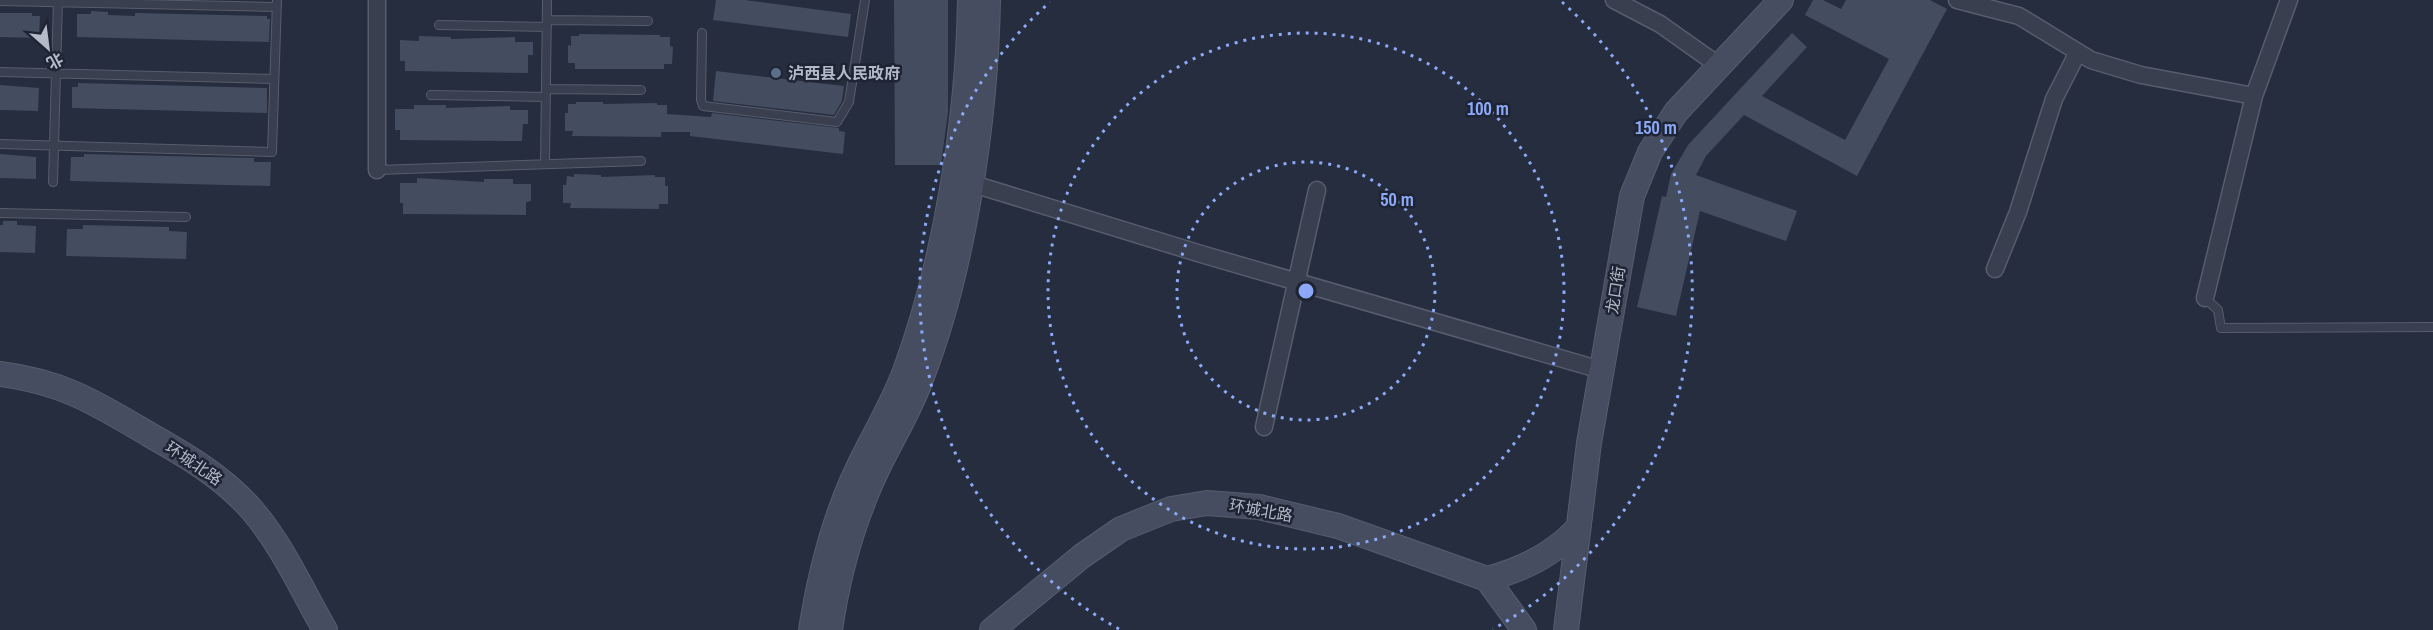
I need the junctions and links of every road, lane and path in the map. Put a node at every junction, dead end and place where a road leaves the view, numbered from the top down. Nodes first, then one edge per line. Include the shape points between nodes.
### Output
1 (377, 0) edge
2 (547, 0) edge
3 (864, 0) edge
4 (970, 0) edge
5 (988, 0) edge
6 (1614, 0) edge
7 (1781, 0) edge
8 (1957, 0) edge
9 (2289, 0) edge
10 (0, 1) edge
11 (58, 1) edge
12 (277, 4) edge
13 (648, 21) dead end
14 (547, 23) junction
15 (439, 25) dead end
16 (702, 33) dead end
17 (2078, 52) junction
18 (1718, 65) junction
19 (0, 72) edge
20 (56, 74) junction
21 (274, 79) junction
22 (641, 90) dead end
23 (546, 93) junction
24 (431, 95) dead end
25 (2254, 96) junction
26 (0, 144) edge
27 (54, 146) junction
28 (641, 161) dead end
29 (545, 164) junction
30 (377, 170) joint
31 (53, 182) dead end
32 (970, 183) junction
33 (1317, 190) dead end
34 (0, 213) edge
35 (186, 217) dead end
36 (1995, 269) dead end
37 (1297, 282) junction
38 (2205, 298) joint
39 (2433, 327) edge
40 (1601, 370) junction
41 (0, 374) edge
42 (1264, 427) dead end
43 (1578, 528) junction
44 (1487, 579) junction
45 (325, 630) edge
46 (811, 630) edge
47 (830, 630) edge
48 (992, 630) edge
49 (1524, 630) edge
50 (1566, 630) edge

1 - 30 street
2 - 14 lane
3 - 16 lane via 849,102 837,122 703,106
4 - 46 main road via 960,126 929,291 904,374 851,482 832,533
5 - 32 main road via 984,72
6 - 18 street via 1660,24
7 - 18 main road, 龙口街
8 - 17 street via 2019,16
9 - 25 street
10 - 11 lane
11 - 12 lane
11 - 20 lane
12 - 21 lane
13 - 14 lane
14 - 15 lane
14 - 23 lane
17 - 25 street via 2091,60 2141,75
17 - 36 street via 2054,99 2018,212
18 - 40 main road, 龙口街 via 1676,112 1640,174 1626,218
19 - 20 lane
20 - 21 lane
20 - 27 lane
21 - 27 lane via 272,152
22 - 23 lane
23 - 24 lane
23 - 29 lane
25 - 38 street
26 - 27 lane
27 - 31 lane
28 - 29 lane
29 - 30 lane
32 - 37 street
32 - 47 main road via 932,351 908,410 868,489 840,571
33 - 37 street
34 - 35 lane
37 - 40 street
37 - 42 street
38 - 39 lane via 2218,310 2221,328
40 - 43 main road, 龙口街
41 - 45 main road, 环城北路 via 40,381 84,396 209,470 236,493 268,531
43 - 44 main road via 1537,560
43 - 50 main road, 龙口街
44 - 48 main road, 环城北路 via 1338,526 1242,504 1198,504 1153,514 1113,534
44 - 49 main road

